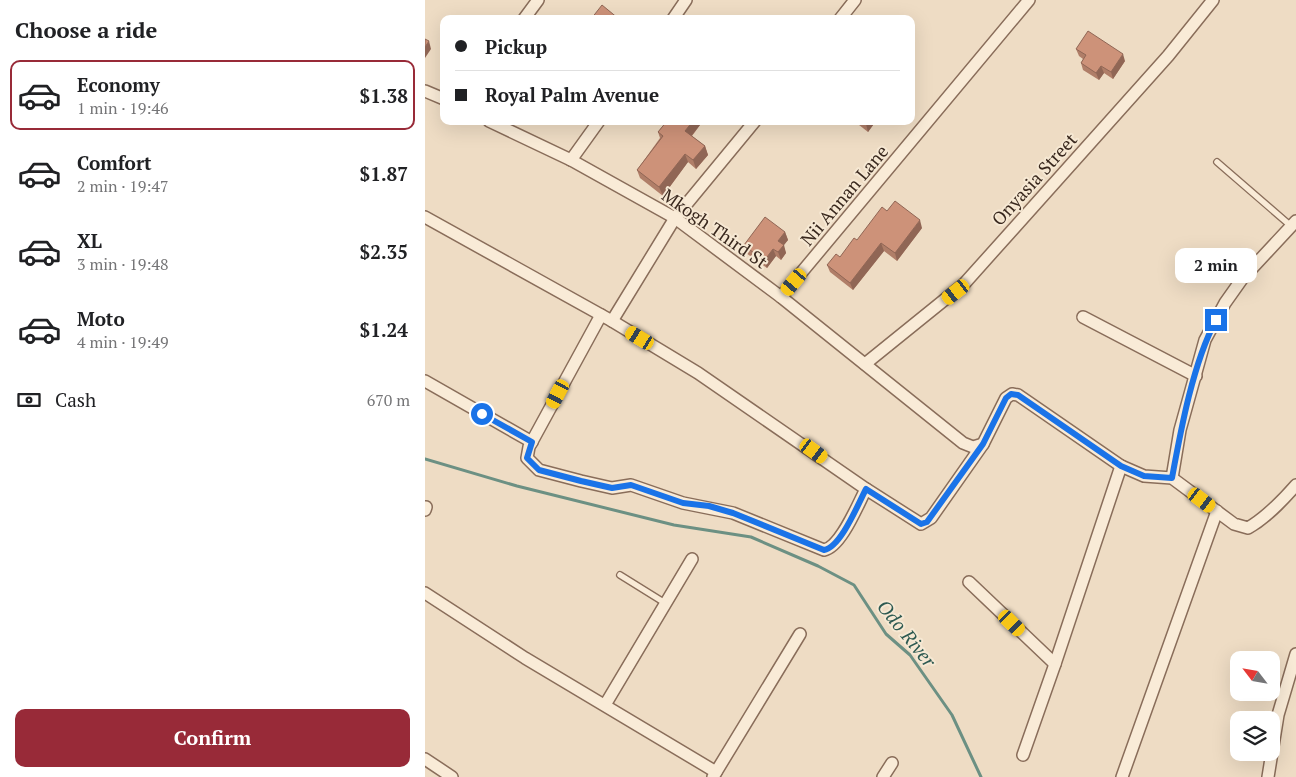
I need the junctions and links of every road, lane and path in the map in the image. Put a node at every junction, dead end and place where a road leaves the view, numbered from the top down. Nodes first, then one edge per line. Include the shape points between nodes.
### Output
1 (538, 0) edge
2 (686, 0) edge
3 (855, 0) edge
4 (1029, 0) edge
5 (1213, 0) edge
6 (527, 15) edge
7 (676, 15) edge
8 (843, 15) edge
9 (425, 90) edge
10 (440, 97) edge
11 (497, 125) edge
12 (596, 125) edge
13 (752, 125) edge
14 (571, 160) junction
15 (1217, 162) dead end
16 (425, 217) edge
17 (675, 218) junction
18 (1293, 223) edge
19 (781, 297) junction
20 (601, 315) junction
21 (1083, 317) dead end
22 (612, 321) junction
23 (865, 364) junction
24 (1196, 376) junction
25 (425, 381) edge
26 (532, 442) junction
27 (978, 445) junction
28 (1121, 466) junction
29 (1172, 478) junction
30 (1296, 485) edge
31 (866, 489) junction
32 (1217, 511) junction
33 (692, 559) dead end
34 (620, 575) dead end
35 (969, 582) dead end
36 (425, 593) edge
37 (665, 603) junction
38 (800, 634) dead end
39 (1296, 654) edge
40 (1055, 664) junction
41 (605, 705) junction
42 (1023, 755) dead end
43 (425, 760) edge
44 (892, 762) dead end
45 (715, 775) edge
46 (452, 777) edge
47 (883, 777) edge
48 (1122, 777) edge
49 (1268, 777) edge

1 - 6 street
2 - 7 street
3 - 8 street
4 - 19 street, Nii Annan Lane
5 - 23 street, Onyasia Street via 1168,56 964,284
9 - 10 street
11 - 14 street, Mkogh Third St
12 - 14 street
13 - 17 street
14 - 17 street, Mkogh Third St
15 - 18 lane
16 - 20 street
17 - 19 street, Mkogh Third St
17 - 22 street
18 - 24 street via 1242,279 1225,303 1205,340
19 - 23 street, Mkogh Third St
20 - 22 street
20 - 26 street
21 - 24 street
22 - 31 street via 697,373
23 - 27 street, Mkogh Third St via 963,443
24 - 29 street
25 - 26 street
26 - 31 street via 527,458 539,470 612,488 631,485 683,503 709,506 824,550 832,547 839,538
27 - 28 street via 1006,398 1011,394 1018,395
27 - 31 street via 927,522 921,524
28 - 29 street via 1144,476
28 - 40 street
29 - 32 street
30 - 32 street via 1277,506 1248,528 1234,524
32 - 48 street
33 - 37 street
34 - 37 lane
35 - 40 street
36 - 41 street
37 - 41 street
38 - 45 street
39 - 49 street via 1278,715
40 - 42 street
41 - 45 street
43 - 46 street
44 - 47 street

